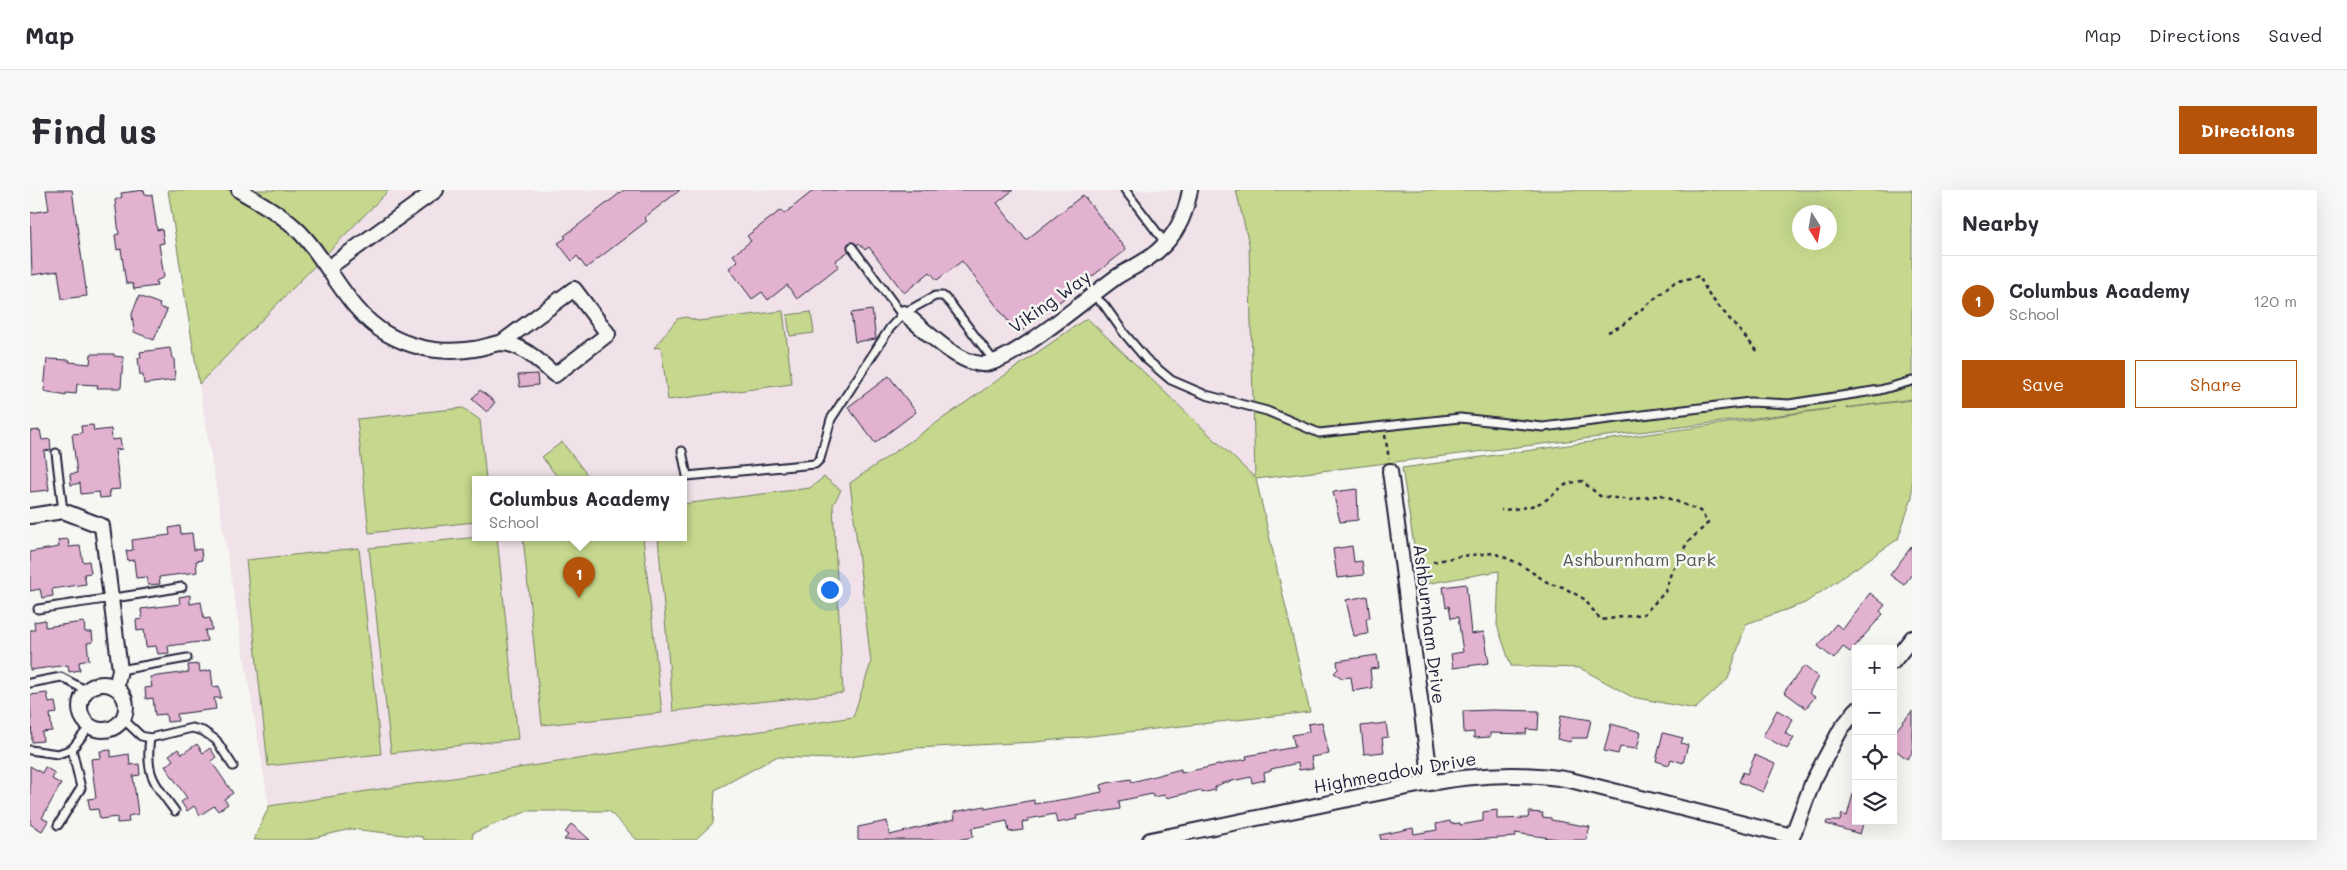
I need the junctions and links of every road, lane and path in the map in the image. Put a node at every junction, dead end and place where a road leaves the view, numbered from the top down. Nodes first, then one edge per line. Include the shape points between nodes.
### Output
1 (239, 190) edge
2 (436, 190) edge
3 (1125, 190) edge
4 (1190, 190) edge
5 (1166, 244) junction
6 (852, 247) dead end
7 (328, 268) junction
8 (1093, 295) junction
9 (903, 314) junction
10 (1608, 332) dead end
11 (501, 343) junction
12 (1759, 353) dead end
13 (995, 363) junction
14 (1912, 381) edge
15 (1384, 426) junction
16 (682, 451) dead end
17 (56, 454) dead end
18 (1390, 471) joint
19 (1501, 510) dead end
20 (63, 511) junction
21 (30, 516) edge
22 (182, 586) dead end
23 (1406, 590) junction
24 (112, 597) junction
25 (38, 609) dead end
26 (1912, 638) edge
27 (1897, 657) edge
28 (187, 658) dead end
29 (120, 670) junction
30 (30, 683) edge
31 (116, 688) junction
32 (87, 691) junction
33 (1852, 715) edge
34 (123, 720) junction
35 (90, 726) junction
36 (150, 738) junction
37 (72, 749) junction
38 (30, 750) edge
39 (233, 766) dead end
40 (1431, 782) junction
41 (175, 810) dead end
42 (58, 825) dead end
43 (1791, 838) edge
44 (1150, 840) edge

1 - 7 street via 294,226
2 - 7 street
3 - 5 lane
4 - 5 street, Viking Way via 1186,209
5 - 8 street, Viking Way
6 - 9 lane
7 - 11 street via 377,328 404,341 425,350 449,351
8 - 13 street, Viking Way
8 - 15 lane via 1146,359 1171,380 1206,395 1267,411 1319,433
9 - 13 street via 966,361 984,365
9 - 13 lane via 935,296 943,296
9 - 16 lane via 890,328 831,418 820,459 815,464 687,476
10 - 12 path via 1621,326 1675,282 1699,276 1709,295
11 - 11 street via 574,289 608,334 555,375 535,357
14 - 15 lane via 1880,390 1789,404 1750,402 1543,427 1460,418
15 - 18 path
17 - 20 lane
18 - 23 street, Ashburnham Drive
19 - 23 path via 1544,501 1566,483 1582,481 1600,496 1630,500 1661,495 1700,511 1708,523 1688,543 1671,573 1665,592 1644,614 1601,620 1584,599 1494,553 1433,562 1424,575 1422,588
20 - 21 street
20 - 24 street via 102,526
22 - 24 lane via 141,595
23 - 40 street, Ashburnham Drive
24 - 25 lane
24 - 29 street
26 - 27 street
28 - 29 lane
29 - 31 street
30 - 32 lane via 61,677
31 - 32 street via 101,684
31 - 34 street via 126,706
32 - 35 street via 80,705 81,713
33 - 43 street via 1841,729 1814,781
34 - 35 street via 105,730
34 - 36 lane via 141,736
35 - 37 lane
36 - 39 lane via 192,728 203,731 216,740
36 - 41 lane via 151,779
37 - 38 lane via 58,754
37 - 42 lane via 81,788
40 - 43 street, Highmeadow Drive via 1513,774 1556,778
40 - 44 street, Highmeadow Drive

